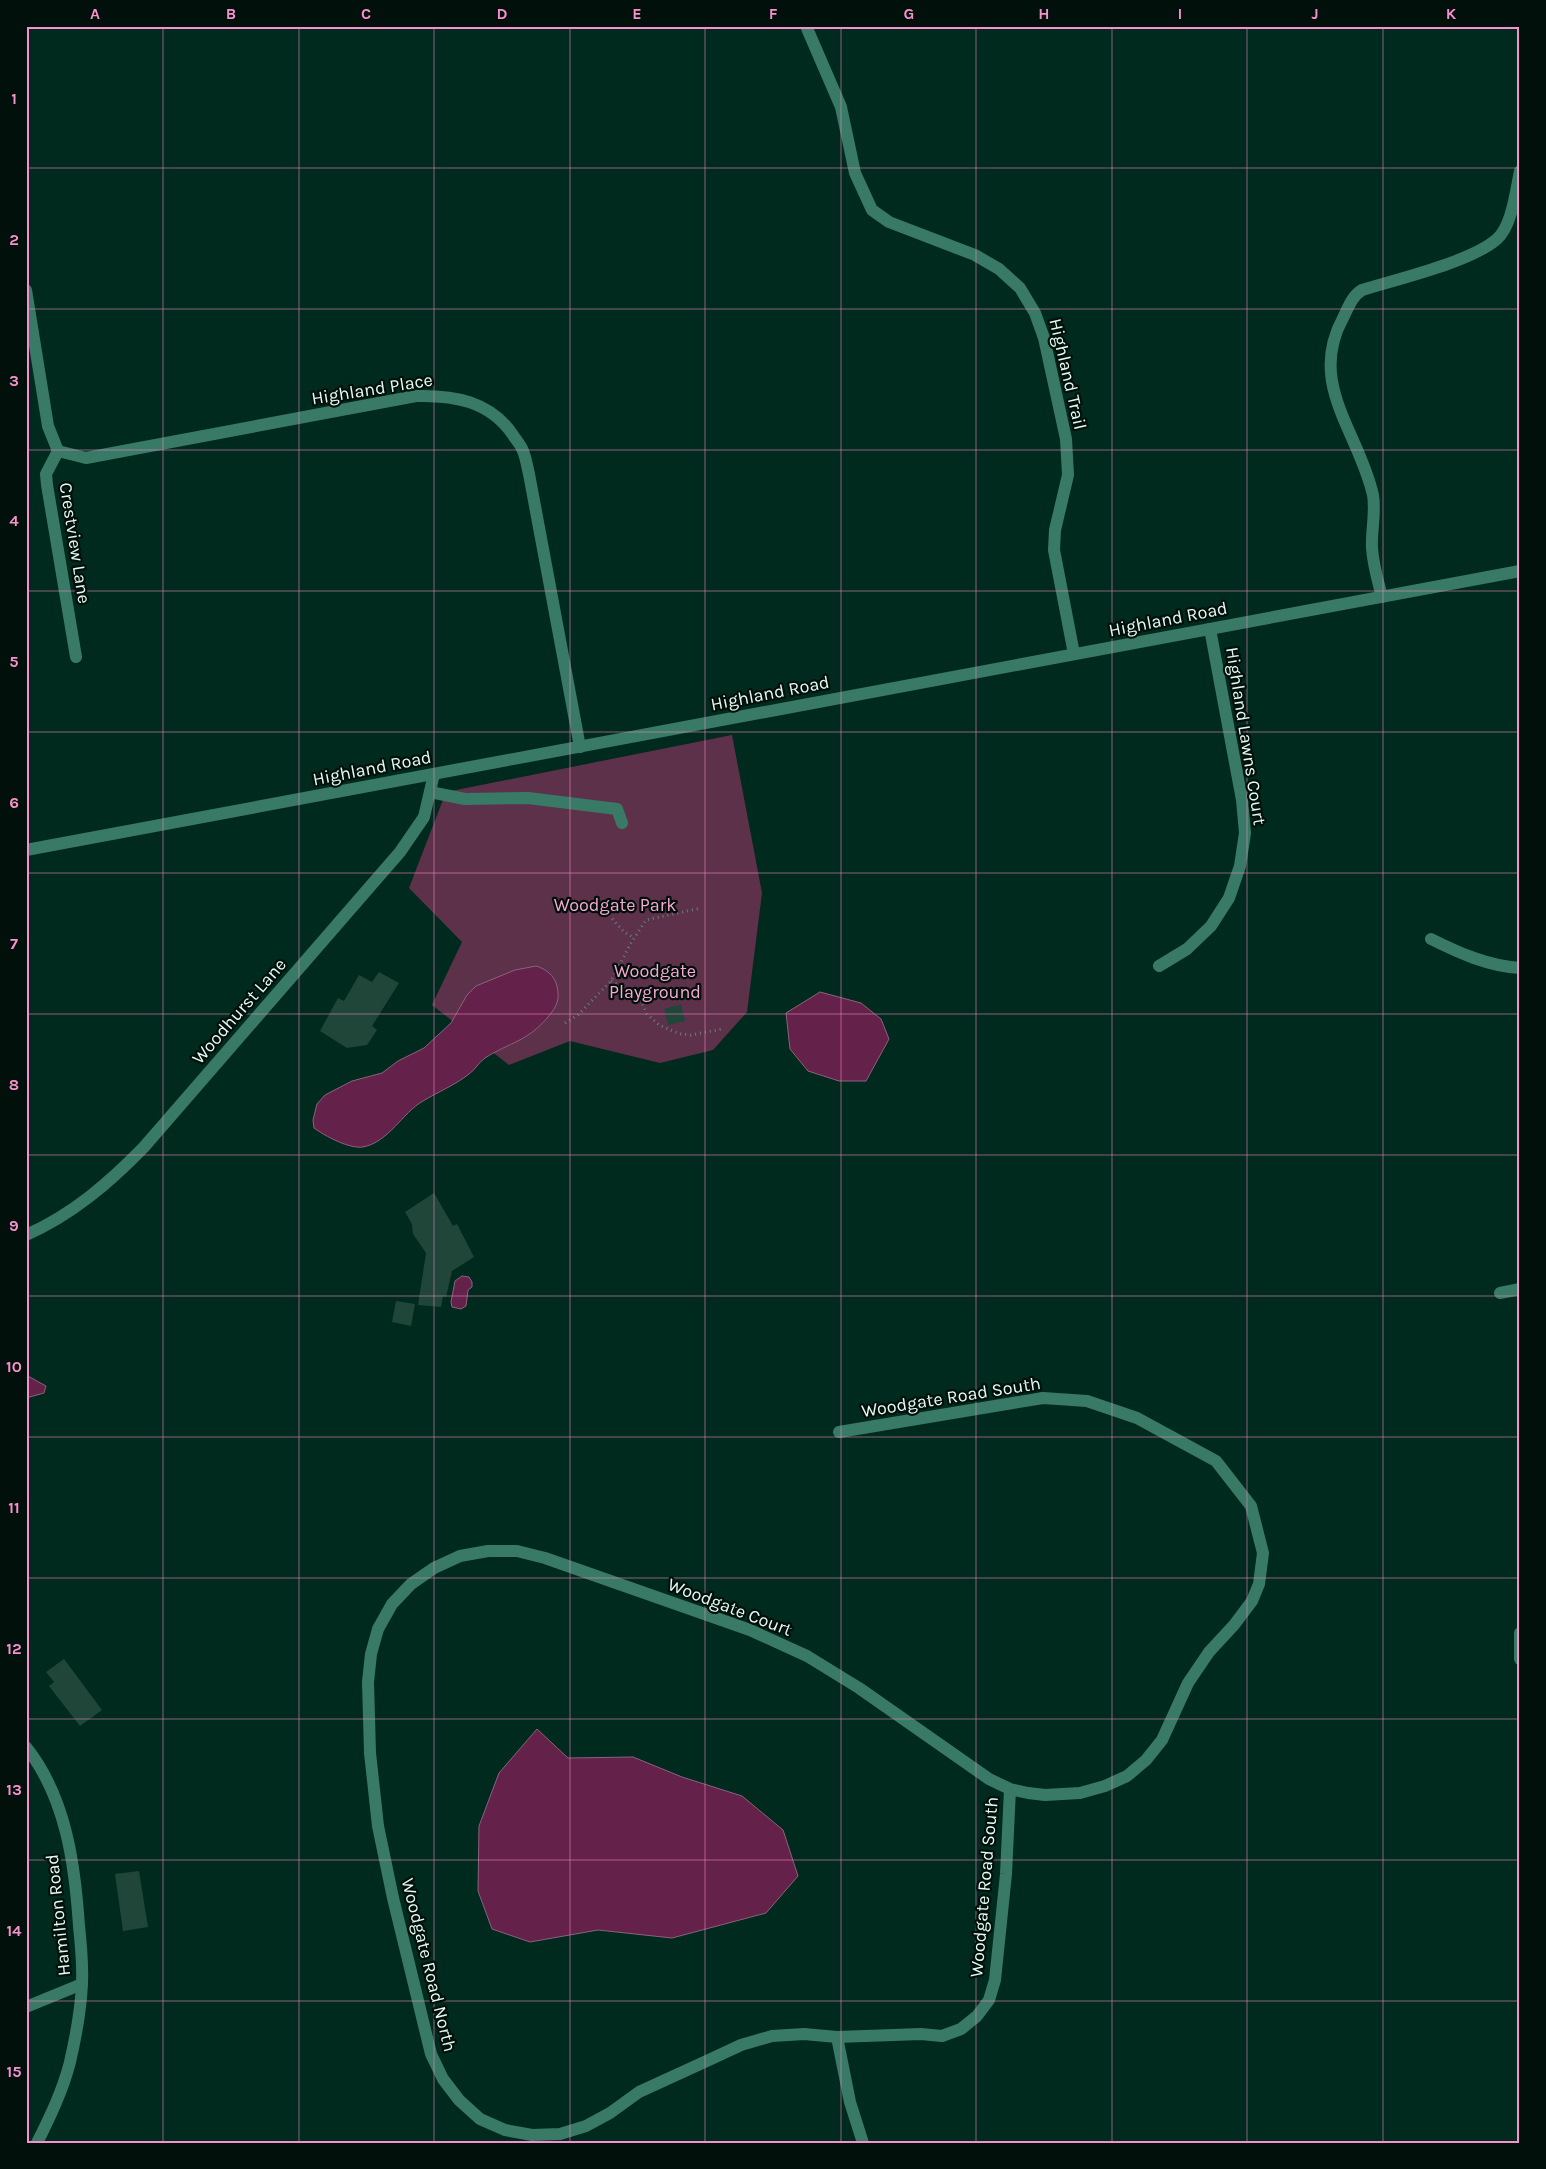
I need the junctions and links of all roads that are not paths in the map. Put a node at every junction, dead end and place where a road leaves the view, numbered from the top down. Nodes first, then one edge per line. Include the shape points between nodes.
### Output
1 (806, 26) edge
2 (1520, 171) edge
3 (26, 290) edge
4 (58, 451) junction
5 (1520, 571) edge
6 (1382, 597) junction
7 (1210, 629) junction
8 (1074, 654) junction
9 (76, 657) dead end
10 (580, 747) junction
11 (434, 774) junction
12 (430, 792) junction
13 (622, 823) dead end
14 (26, 850) edge
15 (1431, 939) dead end
16 (1159, 966) dead end
17 (1520, 968) edge
18 (26, 1235) edge
19 (1520, 1289) edge
20 (1500, 1292) dead end
21 (839, 1432) dead end
22 (411, 1584) joint
23 (1520, 1633) edge
24 (1520, 1658) edge
25 (26, 1747) edge
26 (1010, 1789) junction
27 (82, 1984) junction
28 (26, 2007) edge
29 (837, 2037) junction
30 (38, 2143) edge
31 (863, 2143) edge

1 - 8 street, Highland Trail via 841,107 855,173 872,210 889,222 974,255 999,270 1020,288 1035,313 1044,338 1066,439 1068,474 1054,550
2 - 6 street via 1509,218 1498,238 1467,256 1356,294 1339,325 1330,352 1330,379 1337,407 1369,477 1374,498 1372,548
3 - 4 street via 48,426
4 - 9 street, Crestview Lane via 46,474
4 - 10 street, Highland Place via 86,458 416,396 466,399 490,411 523,449
5 - 6 street, Highland Road
6 - 7 street, Highland Road
7 - 8 street, Highland Road
7 - 16 street, Highland Lawns Court via 1242,800 1245,833 1240,866 1228,898 1211,926 1187,949
8 - 10 street, Highland Road
10 - 11 street, Highland Road
11 - 12 street, Woodhurst Lane
11 - 14 street, Highland Road
12 - 13 street via 465,799 528,798 617,809
12 - 18 street, Woodhurst Lane via 424,816 400,852 144,1147 109,1182 71,1210
15 - 17 street via 1461,954 1503,967
19 - 20 street
21 - 26 street, Woodgate Road South via 1043,1398 1087,1401 1137,1418 1216,1461 1251,1506 1263,1553 1259,1584 1252,1600 1188,1683 1162,1740 1146,1760 1127,1776 1080,1792 1045,1795
22 - 26 street, Woodgate Court via 460,1556 488,1551 517,1551 545,1558 750,1630 806,1656 859,1688 989,1779
22 - 29 street, Woodgate Road North via 392,1604 378,1629 371,1654 368,1682 370,1753 378,1826 431,2054 443,2079 459,2100 480,2119 505,2130 532,2135 560,2134 586,2126 639,2092 741,2045 772,2036
23 - 24 street
25 - 27 street, Hamilton Road via 50,1786 64,1825 73,1866
26 - 29 street, Woodgate Road South via 1006,1874 995,1980 989,2000 961,2029 942,2036
27 - 28 street
27 - 30 street, Hamilton Road via 70,2063
29 - 31 street via 850,2102

